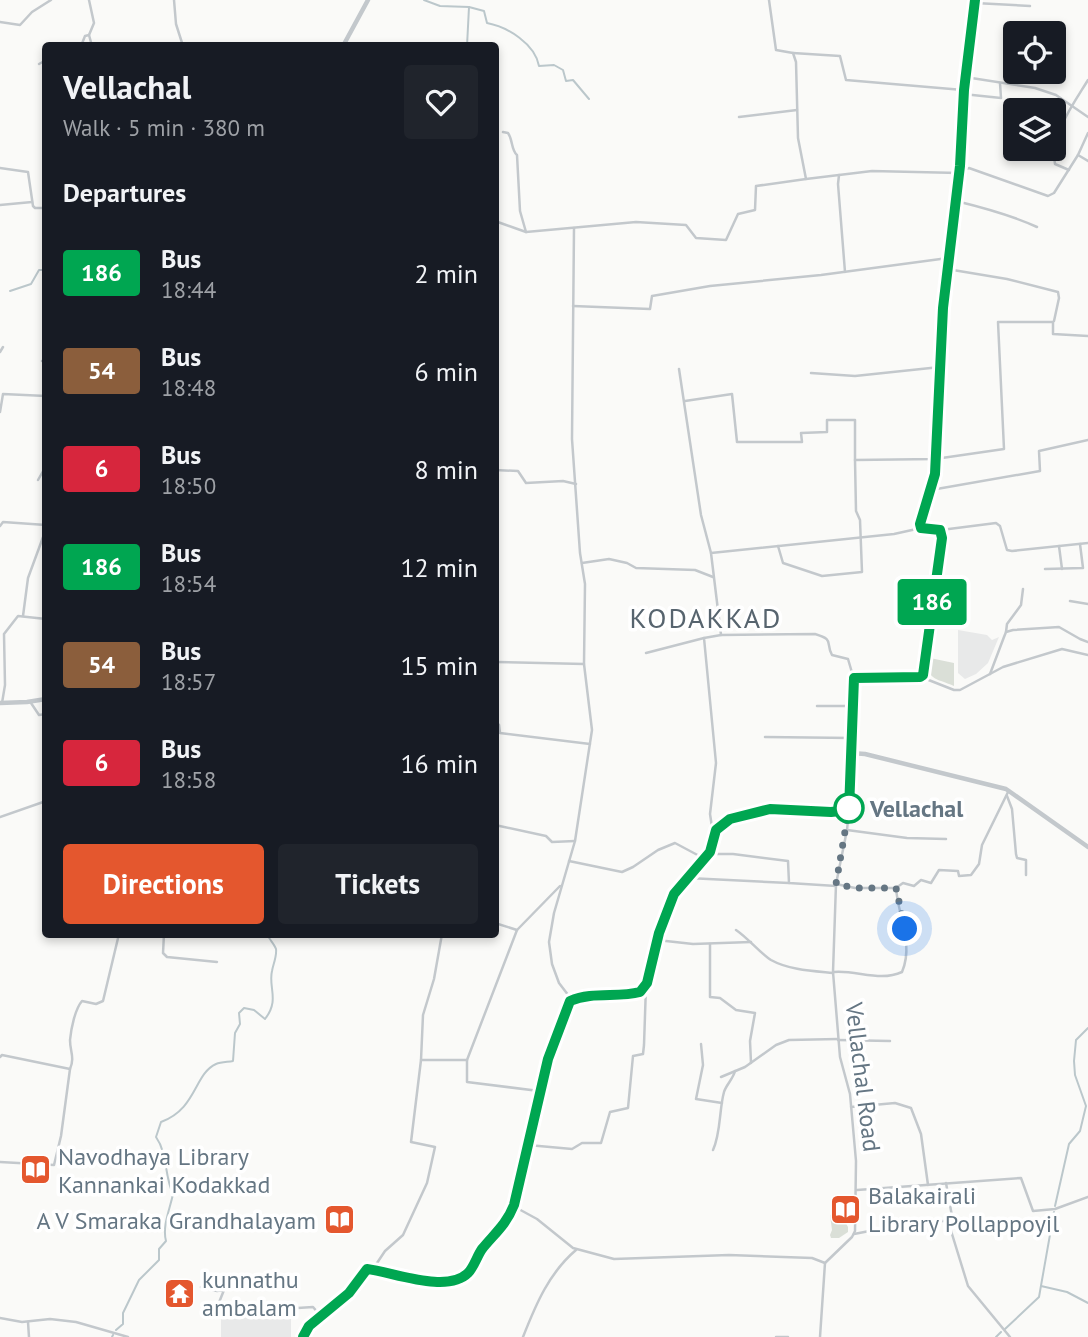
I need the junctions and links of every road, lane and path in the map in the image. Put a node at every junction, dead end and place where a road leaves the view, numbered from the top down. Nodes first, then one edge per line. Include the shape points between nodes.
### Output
1 (51, 0) edge
2 (89, 0) edge
3 (174, 0) edge
4 (368, 0) edge
5 (769, 0) edge
6 (975, 1) edge
7 (1030, 6) dead end
8 (0, 22) edge
9 (89, 35) junction
10 (83, 42) edge
11 (91, 42) edge
12 (182, 42) edge
13 (345, 42) edge
14 (793, 53) junction
15 (42, 62) edge
16 (39, 64) dead end
17 (965, 77) junction
18 (1088, 80) edge
19 (1000, 82) junction
20 (963, 92) junction
21 (1072, 106) junction
22 (797, 110) junction
23 (739, 117) dead end
24 (1088, 117) edge
25 (503, 132) dead end
26 (1088, 133) edge
27 (1078, 155) junction
28 (1088, 161) edge
29 (0, 168) edge
30 (1069, 170) junction
31 (959, 173) junction
32 (839, 175) junction
33 (806, 179) junction
34 (956, 201) junction
35 (32, 202) junction
36 (0, 205) edge
37 (42, 208) edge
38 (499, 222) edge
39 (1037, 227) dead end
40 (574, 228) junction
41 (526, 232) junction
42 (948, 257) junction
43 (947, 269) junction
44 (845, 272) junction
45 (573, 306) junction
46 (1054, 322) junction
47 (1088, 336) edge
48 (3, 348) dead end
49 (0, 352) edge
50 (940, 366) junction
51 (679, 369) dead end
52 (811, 373) dead end
53 (42, 396) edge
54 (1, 398) edge
55 (685, 401) junction
56 (0, 412) edge
57 (1088, 440) edge
58 (935, 459) junction
59 (855, 460) junction
60 (499, 470) edge
61 (42, 473) edge
62 (38, 480) dead end
63 (576, 484) junction
64 (931, 491) junction
65 (0, 526) edge
66 (42, 527) edge
67 (920, 528) junction
68 (940, 531) junction
69 (861, 537) junction
70 (42, 538) edge
71 (1088, 543) edge
72 (1080, 544) junction
73 (778, 546) junction
74 (1059, 546) junction
75 (710, 553) junction
76 (582, 563) junction
77 (1045, 569) dead end
78 (1062, 569) junction
79 (713, 577) junction
80 (1023, 589) dead end
81 (1070, 601) dead end
82 (1088, 604) edge
83 (23, 616) junction
84 (42, 618) edge
85 (1006, 632) junction
86 (720, 635) junction
87 (704, 638) junction
88 (1088, 642) edge
89 (646, 653) dead end
90 (1088, 655) edge
91 (499, 662) edge
92 (584, 664) junction
93 (990, 674) junction
94 (920, 677) junction
95 (854, 678) junction
96 (42, 700) edge
97 (30, 702) junction
98 (1, 703) edge
99 (817, 706) dead end
100 (853, 706) junction
101 (42, 715) edge
102 (499, 725) edge
103 (765, 737) dead end
104 (852, 738) junction
105 (590, 744) junction
106 (851, 753) junction
107 (1008, 793) junction
108 (42, 802) edge
109 (849, 810) junction
110 (0, 817) edge
111 (499, 826) edge
112 (716, 830) junction
113 (847, 830) junction
114 (946, 839) dead end
115 (575, 841) junction
116 (1088, 847) edge
117 (707, 856) junction
118 (569, 861) junction
119 (1026, 876) dead end
120 (686, 878) junction
121 (789, 883) junction
122 (562, 885) junction
123 (836, 885) junction
124 (896, 888) junction
125 (499, 924) edge
126 (517, 930) junction
127 (736, 930) dead end
128 (118, 938) edge
129 (164, 938) edge
130 (442, 938) edge
131 (657, 940) junction
132 (752, 942) junction
133 (710, 944) junction
134 (217, 962) dead end
135 (833, 972) junction
136 (647, 983) junction
137 (572, 1000) junction
138 (838, 1039) junction
139 (890, 1041) dead end
140 (701, 1044) dead end
141 (0, 1057) edge
142 (421, 1060) junction
143 (467, 1060) junction
144 (751, 1063) junction
145 (70, 1069) junction
146 (735, 1071) junction
147 (721, 1077) dead end
148 (539, 1091) junction
149 (722, 1103) junction
150 (851, 1107) junction
151 (528, 1145) junction
152 (713, 1150) dead end
153 (0, 1162) edge
154 (946, 1183) junction
155 (928, 1185) junction
156 (857, 1191) junction
157 (1088, 1197) edge
158 (513, 1206) junction
159 (948, 1222) junction
160 (854, 1234) junction
161 (576, 1250) junction
162 (825, 1263) junction
163 (373, 1269) junction
164 (201, 1287) dead end
165 (321, 1317) junction
166 (0, 1318) edge
167 (28, 1322) junction
168 (29, 1337) edge
169 (128, 1337) edge
170 (303, 1337) edge
171 (523, 1337) edge
172 (776, 1337) edge
173 (788, 1337) edge
174 (820, 1337) edge
175 (1010, 1337) edge

1 - 8 street via 20,25
2 - 9 street via 94,23
3 - 12 street
4 - 13 street
5 - 14 street via 776,50
6 - 7 street
6 - 17 main road
9 - 10 street
9 - 11 street
14 - 20 street via 839,56 846,80
14 - 22 street
15 - 16 street
17 - 19 street
17 - 20 main road
18 - 21 street
19 - 20 street via 1001,98
19 - 21 street via 1035,88
20 - 31 main road
21 - 24 street
21 - 30 street via 1054,150 1055,164
22 - 23 street
22 - 33 street
25 - 41 street via 510,135 517,155 520,211
26 - 27 street
27 - 28 street
27 - 30 street
29 - 35 street via 28,172
30 - 31 street via 1048,196 969,168
31 - 32 street
31 - 34 main road
32 - 33 street
32 - 44 street
33 - 40 street via 756,186 755,210 738,214 726,240 696,238 686,225 636,222
34 - 39 street via 1004,212
34 - 42 main road
35 - 36 street
35 - 37 street via 35,208
38 - 41 street
40 - 41 street
40 - 45 street
42 - 43 main road
42 - 44 street
43 - 46 street via 1058,292
43 - 50 main road
44 - 45 street via 652,296 650,309
45 - 63 street
46 - 47 street via 1053,334
46 - 58 street via 998,322 1004,449
48 - 49 street
50 - 52 street via 855,376
50 - 58 main road
51 - 55 street
53 - 54 street via 3,394
54 - 56 street
55 - 59 street via 732,394 737,442 802,442 801,433 827,432 827,420 855,420
55 - 75 street
57 - 64 street via 1039,451 1040,471
58 - 59 street
58 - 64 main road
59 - 69 street
60 - 63 street via 518,471 526,483
61 - 62 street
63 - 76 street
64 - 67 main road
65 - 66 street via 3,522
67 - 68 main road
67 - 69 street
68 - 74 street via 996,523 1007,550
68 - 94 main road
69 - 73 street
69 - 73 street via 862,572 822,576 783,563
70 - 83 street via 28,578
71 - 72 street
72 - 74 street
72 - 78 street via 1083,568
73 - 75 street
74 - 78 street
75 - 79 street
76 - 79 street via 609,559 636,568 695,570
76 - 92 street
77 - 78 street
79 - 86 street
80 - 85 street via 1021,605
81 - 82 street
83 - 84 street
83 - 98 street via 4,634
85 - 88 street via 1059,627
85 - 93 street
86 - 87 street
86 - 95 street via 826,637 832,655 848,659
87 - 89 street
87 - 112 street via 716,763 710,814
90 - 93 street via 1062,649
91 - 92 street
92 - 105 street
93 - 94 street via 960,690
94 - 95 main road
95 - 100 main road
96 - 97 street
97 - 98 street
97 - 101 street
99 - 100 street
100 - 104 main road
102 - 105 street via 500,733
103 - 104 street
104 - 106 main road
105 - 115 street
106 - 107 street
106 - 109 main road
107 - 116 street
107 - 119 street via 1016,854 1026,860
107 - 124 street via 971,875 939,870 931,883 921,880 914,886 903,883
108 - 110 street
109 - 112 main road via 770,809 730,819
109 - 113 street, Vellachal Road
111 - 115 street via 546,836 552,842
112 - 117 main road
113 - 114 street
113 - 123 street, Vellachal Road
115 - 118 street
117 - 118 street via 675,843 622,872
117 - 120 main road
117 - 121 street via 733,854 788,861
118 - 122 street
120 - 121 street
120 - 131 main road via 670,902
121 - 123 street
122 - 126 street
122 - 137 street via 549,942 559,983
123 - 124 street
123 - 135 street, Vellachal Road
124 - 135 street via 907,952 902,972 876,977
125 - 126 street
126 - 143 street
127 - 132 street
128 - 145 street via 103,1001 78,1005 70,1039 74,1059
129 - 134 street via 167,957
130 - 142 street via 423,1015
131 - 133 street
131 - 136 main road
132 - 133 street
132 - 135 street via 778,963
133 - 144 street via 710,997 720,998 736,1010 755,1013
135 - 138 street, Vellachal Road
136 - 137 main road via 630,995 586,995
136 - 151 street via 643,1054 633,1056 628,1108 610,1112 601,1143 582,1143 572,1149
137 - 148 main road via 557,1030
138 - 139 street
138 - 144 street via 789,1040
138 - 150 street, Vellachal Road
140 - 149 street via 703,1065 696,1099
141 - 145 street
142 - 143 street
142 - 163 street via 411,1142 435,1147 428,1183 403,1235
143 - 148 street via 467,1082
144 - 146 street
145 - 153 street via 54,1165
146 - 147 street
146 - 149 street
148 - 151 main road
149 - 152 street
150 - 155 street via 895,1103 911,1108 922,1134
150 - 156 street, Vellachal Road
151 - 158 main road
154 - 155 street
154 - 157 street via 1021,1178 1033,1211
154 - 159 street
155 - 156 street
156 - 160 street, Vellachal Road
158 - 161 street
158 - 163 main road via 508,1222 459,1279 424,1281
159 - 160 street via 921,1221
159 - 175 street via 968,1286
160 - 162 street
161 - 162 street via 622,1259 729,1255 812,1258
161 - 171 street via 546,1284
162 - 174 street
163 - 165 main road via 367,1269 349,1293
164 - 165 street via 224,1290 218,1305 232,1309 313,1307
165 - 170 main road
166 - 167 street
167 - 168 street
167 - 169 street via 76,1322
172 - 173 street

